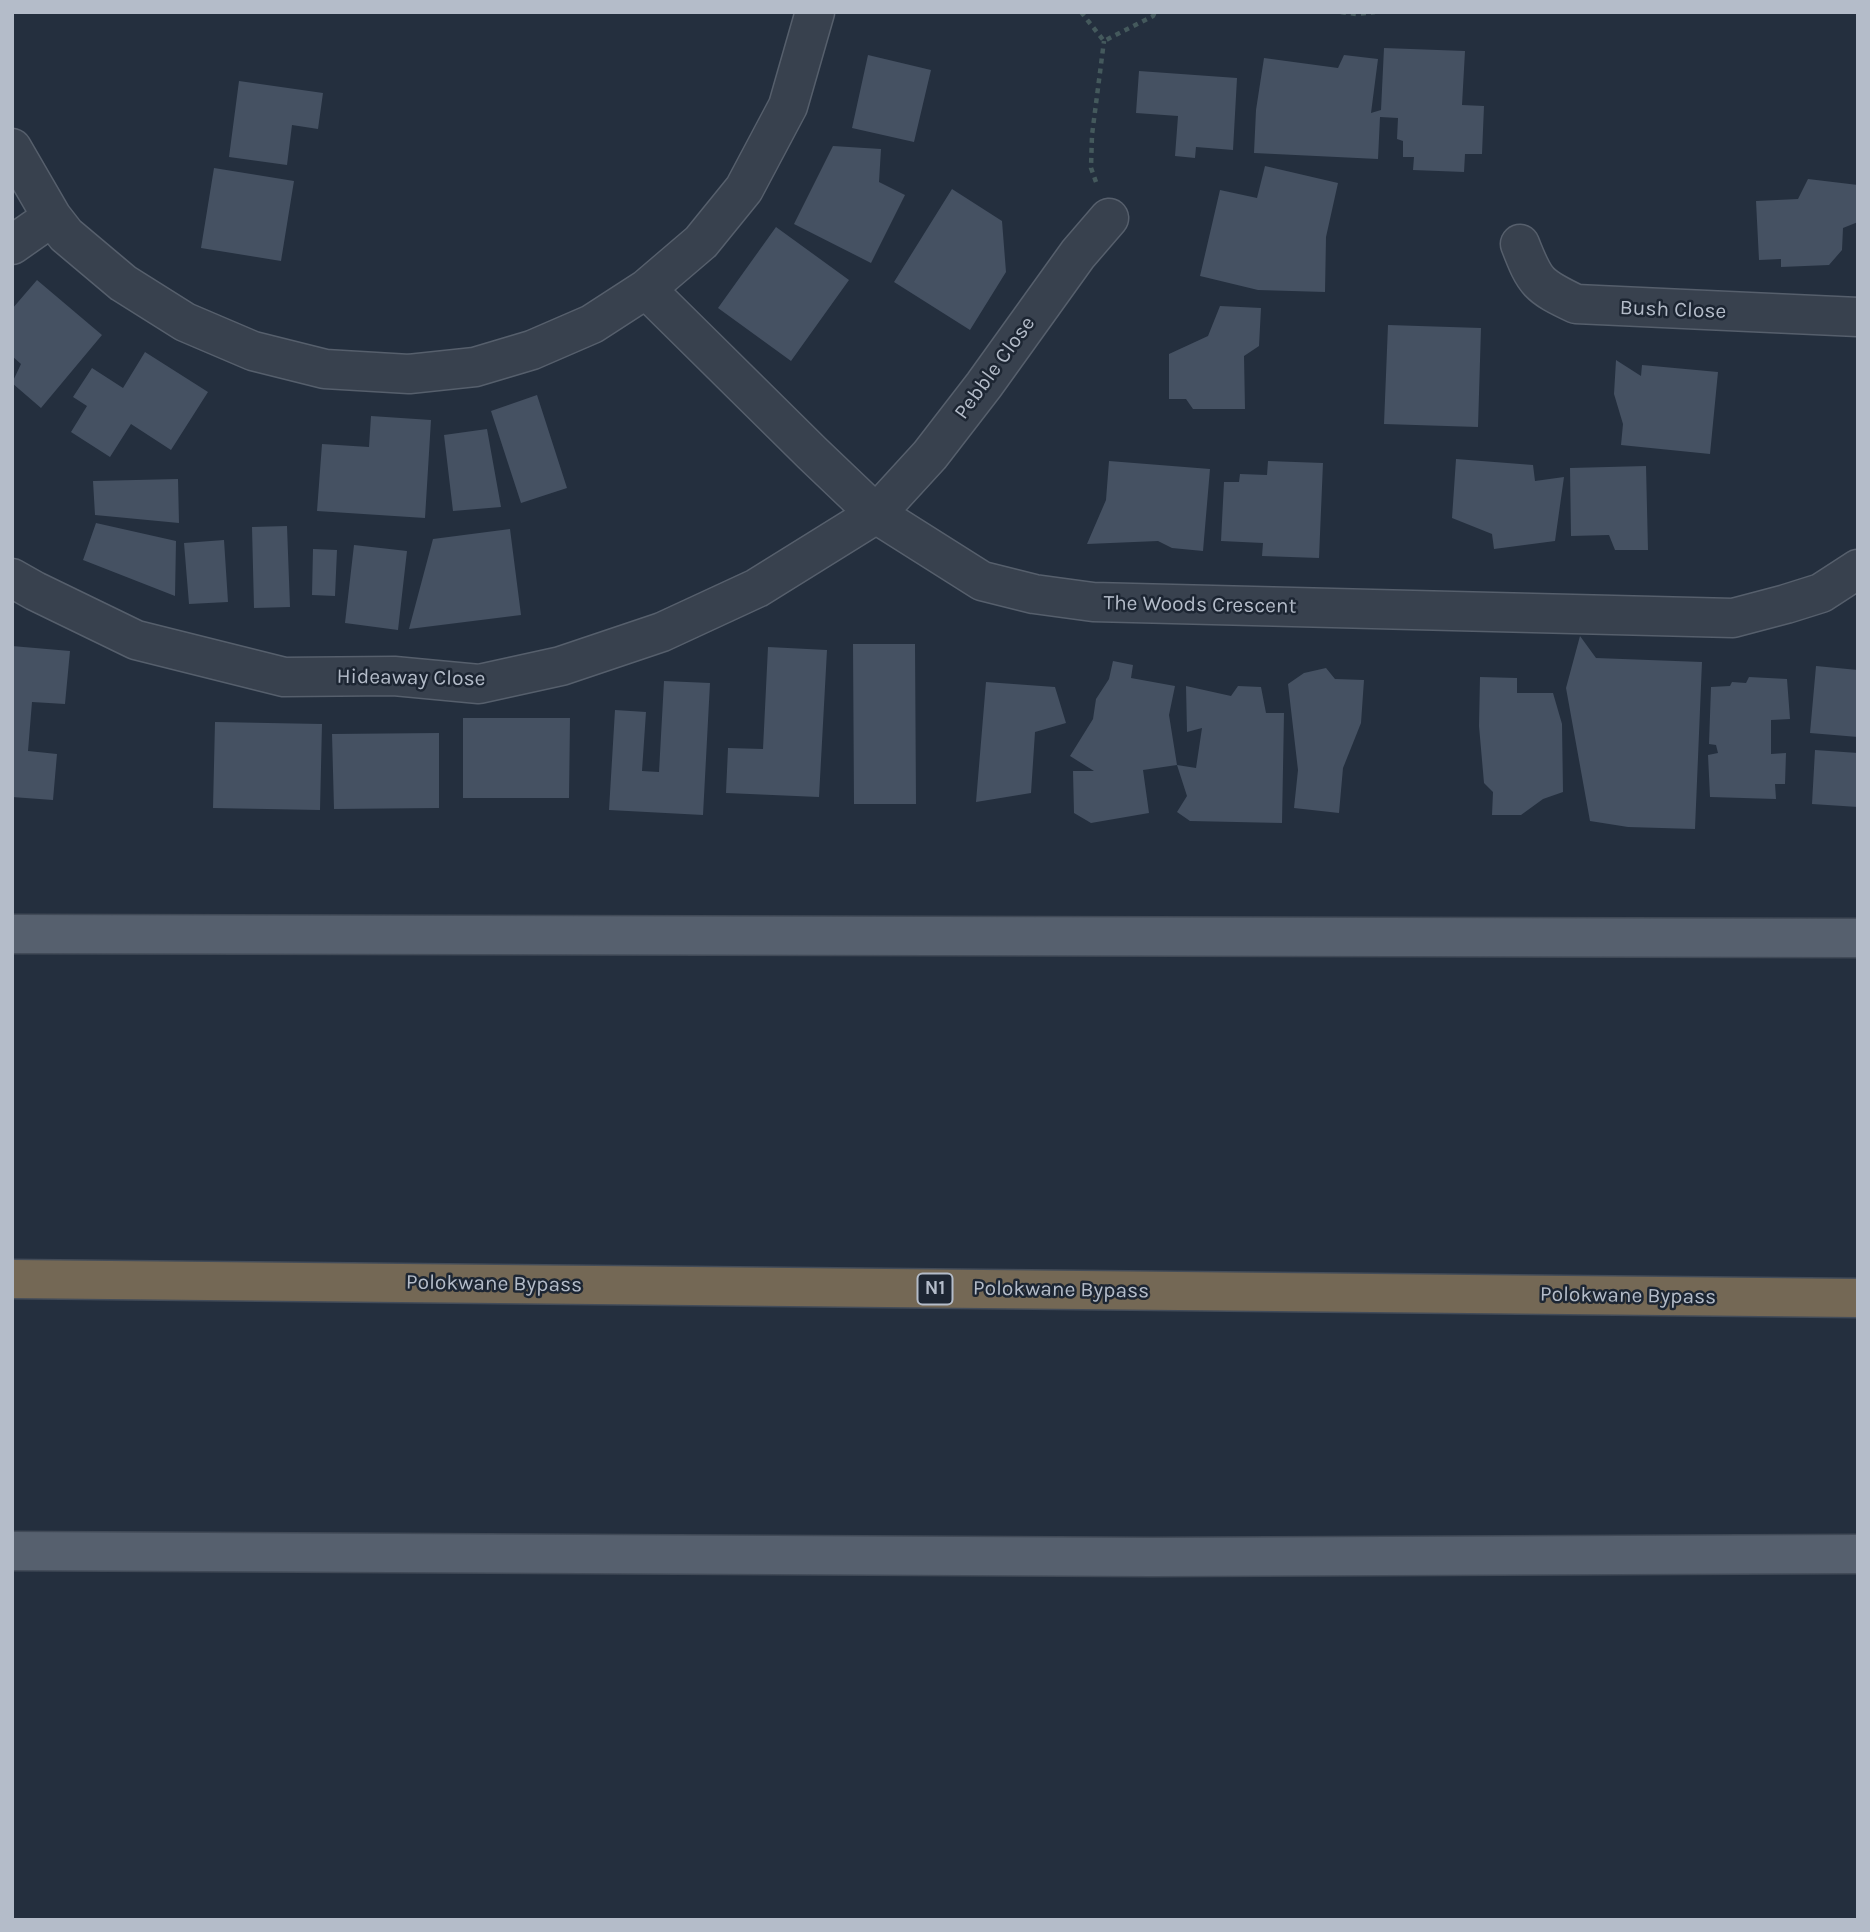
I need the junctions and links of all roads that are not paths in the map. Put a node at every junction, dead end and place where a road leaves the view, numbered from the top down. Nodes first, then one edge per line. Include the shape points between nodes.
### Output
1 (815, 12) edge
2 (12, 148) edge
3 (52, 217) junction
4 (1109, 218) road end
5 (12, 244) edge
6 (1520, 244) dead end
7 (646, 289) junction
8 (1858, 317) edge
9 (876, 514) junction
10 (1858, 569) edge
11 (12, 578) edge
12 (12, 934) edge
13 (1858, 938) edge
14 (12, 1279) edge
15 (1858, 1298) edge
16 (12, 1551) edge
17 (1858, 1554) edge

1 - 7 street via 788,106 744,189 701,242
2 - 3 street
3 - 5 street
3 - 7 street via 66,235 123,283 185,322 253,351 325,369 410,374 475,367 532,350 592,324
4 - 9 street, Pebble Close via 930,455
6 - 8 street, Bush Close via 1531,273 1547,290 1576,304
7 - 9 street, The Woods Crescent
9 - 10 street, The Woods Crescent via 982,581 1093,602 1733,618 1821,593
9 - 11 street, Hideaway Close via 757,588 662,632 561,666 479,684 394,676 284,677 136,640
12 - 13 main road
14 - 15 highway, Polokwane Bypass / N1
16 - 17 main road via 1138,1557

